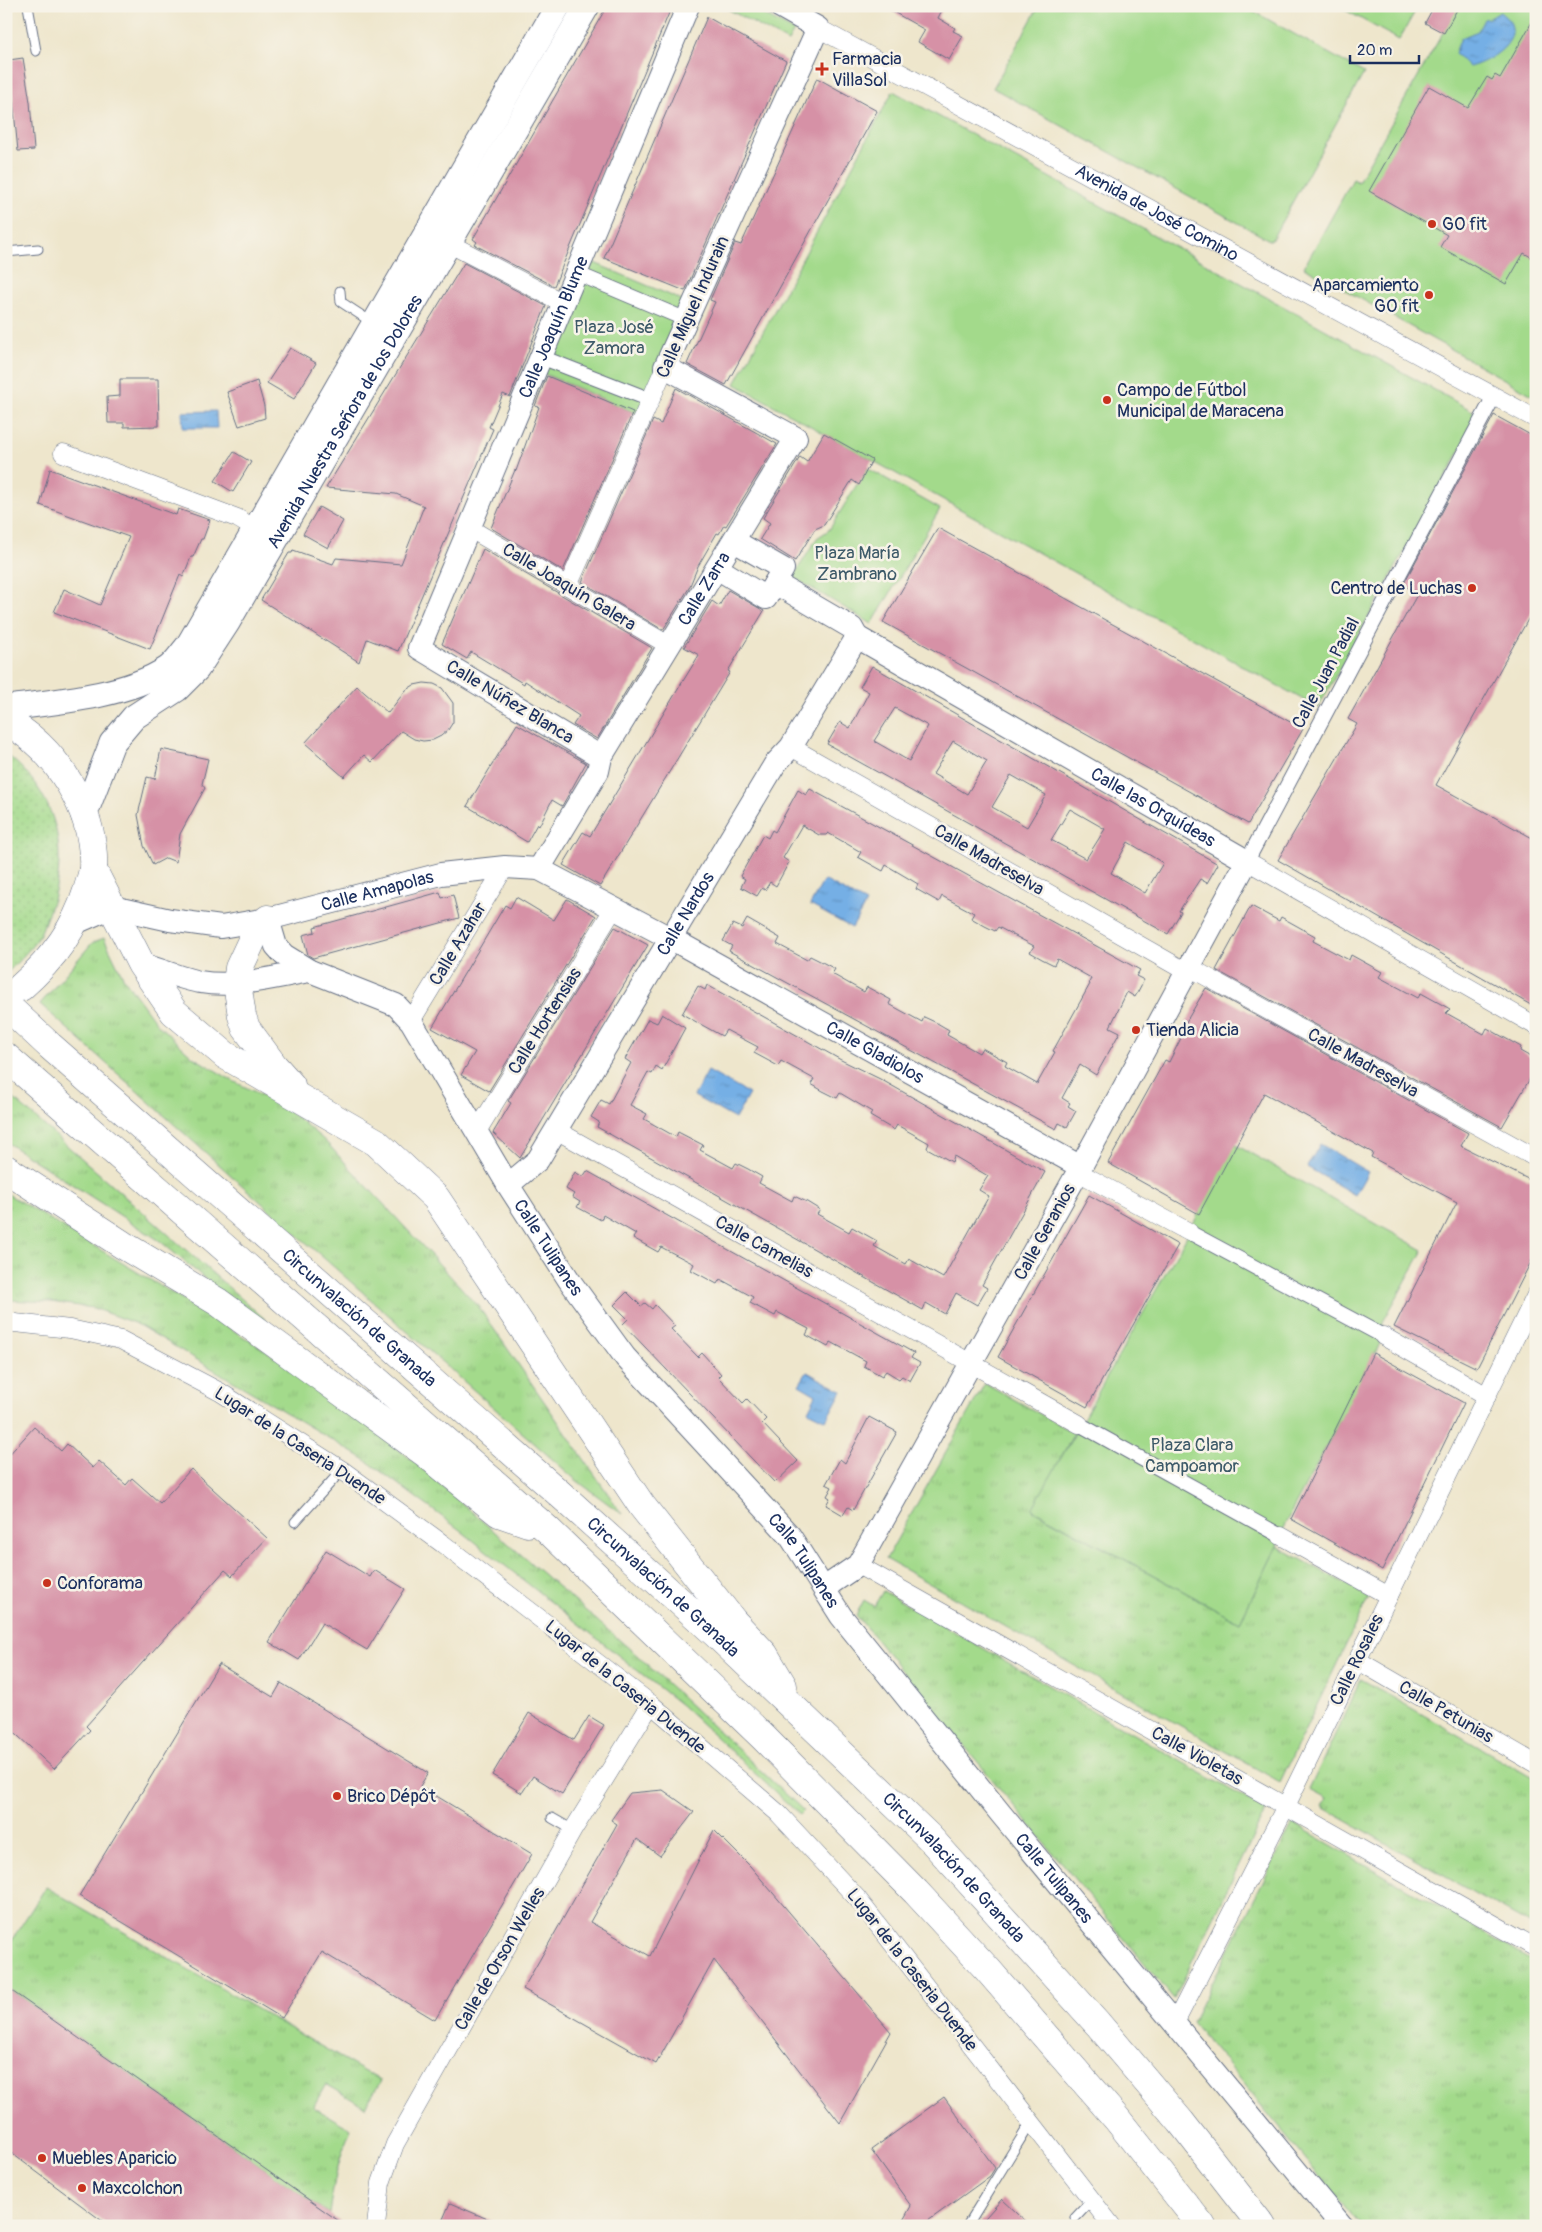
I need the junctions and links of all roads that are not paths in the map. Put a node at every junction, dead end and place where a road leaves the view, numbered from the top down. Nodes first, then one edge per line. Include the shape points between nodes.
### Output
1 (28, 6) edge
2 (558, 6) edge
3 (587, 6) edge
4 (688, 6) edge
5 (779, 6) edge
6 (818, 28) junction
7 (36, 51) dead end
8 (450, 244) junction
9 (38, 249) dead end
10 (6, 252) edge
11 (576, 273) junction
12 (340, 291) dead end
13 (563, 303) junction
14 (687, 320) junction
15 (375, 324) junction
16 (540, 357) junction
17 (665, 367) junction
18 (1494, 396) junction
19 (651, 400) junction
20 (1536, 419) edge
21 (64, 453) dead end
22 (255, 528) junction
23 (469, 528) junction
24 (734, 541) junction
25 (717, 568) junction
26 (775, 582) junction
27 (568, 586) junction
28 (858, 636) junction
29 (670, 646) junction
30 (419, 648) joint
31 (6, 708) edge
32 (6, 721) edge
33 (791, 747) junction
34 (601, 757) junction
35 (84, 816) junction
36 (1247, 861) junction
37 (505, 867) junction
38 (539, 869) junction
39 (93, 870) junction
40 (112, 906) junction
41 (614, 908) junction
42 (268, 919) junction
43 (73, 924) junction
44 (670, 938) junction
45 (140, 964) junction
46 (1188, 969) junction
47 (310, 971) junction
48 (237, 983) junction
49 (14, 996) edge
50 (411, 1021) junction
51 (1536, 1026) edge
52 (13, 1063) edge
53 (304, 1099) junction
54 (556, 1130) junction
55 (476, 1133) junction
56 (1536, 1158) edge
57 (6, 1168) edge
58 (1079, 1169) junction
59 (508, 1185) junction
60 (1189, 1232) joint
61 (1536, 1294) edge
62 (9, 1326) edge
63 (1383, 1336) joint
64 (972, 1364) junction
65 (1487, 1396) junction
66 (1079, 1424) joint
67 (342, 1470) junction
68 (295, 1522) dead end
69 (548, 1530) junction
70 (1280, 1536) joint
71 (858, 1565) junction
72 (824, 1588) junction
73 (1388, 1596) junction
74 (1356, 1660) junction
75 (650, 1704) junction
76 (798, 1711) junction
77 (1536, 1764) edge
78 (1286, 1806) junction
79 (552, 1818) dead end
80 (573, 1830) junction
81 (1536, 1948) edge
82 (1174, 2023) junction
83 (1031, 2122) junction
84 (1091, 2201) junction
85 (1075, 2218) dead end
86 (376, 2226) edge
87 (967, 2226) edge
88 (1112, 2226) edge
89 (1202, 2226) edge
90 (1262, 2226) edge
91 (1342, 2226) edge

1 - 7 lane
2 - 15 main road, Avenida Nuestra Señora de los Dolores
3 - 8 main road, Avenida Nuestra Señora de los Dolores
4 - 11 street, Calle Joaquín Blume
5 - 6 street, Avenida de José Comino
6 - 14 street, Calle Miguel Indurain
6 - 18 street, Avenida de José Comino
8 - 13 street
8 - 35 main road, Avenida Nuestra Señora de los Dolores via 227,624 197,668 177,689 134,717 112,743
9 - 10 lane
11 - 13 street, Calle Joaquín Blume
11 - 14 street
12 - 15 lane via 341,302
13 - 16 street, Calle Joaquín Blume
14 - 17 street, Calle Miguel Indurain
15 - 22 main road, Avenida Nuestra Señora de los Dolores
16 - 19 street
16 - 23 street, Calle Joaquín Blume
17 - 19 street, Calle Miguel Indurain
17 - 24 street, Calle Zarra via 796,438
18 - 20 street, Avenida de José Comino
18 - 36 street, Calle Juan Padial
19 - 27 street, Calle Miguel Indurain
21 - 22 street, Avenida Nuestra Señora de los Dolores via 237,518
22 - 31 main road, Avenida Nuestra Señora de los Dolores via 188,646 168,668 142,682 95,694
23 - 27 street, Calle Joaquín Galera
23 - 30 street, Calle Joaquín Blume
24 - 25 street, Calle Zarra
24 - 26 street via 783,569
25 - 26 street via 766,598
25 - 29 street, Calle Zarra
26 - 28 street, Calle las Orquídeas via 852,628
27 - 29 street, Calle Joaquín Galera
28 - 33 street, Calle Nardos
28 - 36 street, Calle las Orquídeas
29 - 34 street, Calle Zarra
30 - 34 street, Calle Núñez Blanca
32 - 35 main road via 40,746 64,775
33 - 44 street, Calle Nardos via 775,764
33 - 46 street, Calle Madreselva
34 - 38 street, Calle Zarra via 598,771
35 - 39 main road
36 - 46 street, Calle Geranios
36 - 51 street, Calle las Orquídeas
37 - 38 street, Calle Amapolas
37 - 42 street, Calle Amapolas via 441,874
37 - 50 street, Calle Azahar
38 - 41 street, Calle Amapolas
39 - 40 main road
39 - 43 main road
40 - 42 street, Calle Amapolas via 170,920 221,927
40 - 43 street
40 - 45 main road
41 - 44 street, Calle Amapolas
41 - 55 street, Calle Hortensias
42 - 47 street, Calle Tulipanes via 280,952
42 - 48 main road via 253,938 239,968
43 - 49 main road via 59,949
44 - 54 street, Calle Nardos
44 - 58 street, Calle Gladiolos
45 - 48 street via 197,982
45 - 53 main road via 174,1012 225,1055
46 - 56 street, Calle Madreselva
46 - 58 street, Calle Geranios
47 - 48 street
47 - 50 street, Calle Tulipanes via 396,1005
48 - 53 main road via 246,1028
49 - 76 main road, Circunvalación de Granada via 50,1046 569,1502
50 - 55 street, Calle Tulipanes
52 - 69 main road, Circunvalación de Granada
53 - 76 main road via 376,1142 436,1198 642,1506 732,1621 764,1654
54 - 59 street, Calle Nardos via 538,1160
54 - 64 street, Calle Camelias
55 - 59 street, Calle Tulipanes
57 - 69 main road via 218,1302 425,1453 499,1513
58 - 60 street
58 - 64 street, Calle Geranios
59 - 72 street, Calle Tulipanes via 569,1280 625,1357 790,1536
60 - 63 street
61 - 65 street, Calle Rosales
62 - 67 street, Lugar de la Caseria Duende via 70,1329 121,1340 220,1392
63 - 65 street
64 - 66 street
64 - 71 street, Calle Geranios
65 - 73 street, Calle Rosales
66 - 70 street
67 - 68 lane
67 - 75 street, Lugar de la Caseria Duende
69 - 89 main road, Circunvalación de Granada via 764,1738 916,1892 1117,2119
70 - 73 street
71 - 72 street, Calle Geranios
71 - 78 street, Calle Violetas
72 - 82 street, Calle Tulipanes via 853,1631
73 - 74 street, Calle Rosales
74 - 77 street, Calle Petunias
74 - 78 street, Calle Rosales
75 - 80 street, Calle de Orson Welles
75 - 83 street, Lugar de la Caseria Duende via 778,1813 857,1898
76 - 90 main road, Circunvalación de Granada via 928,1836 1032,1949 1181,2122
78 - 81 street, Calle Violetas
78 - 82 street, Calle Rosales
79 - 80 lane
80 - 86 street, Calle de Orson Welles via 395,2144 381,2184
82 - 91 street, Calle Tulipanes
83 - 84 street, Lugar de la Caseria Duende
83 - 87 lane
84 - 85 lane
84 - 88 street, Lugar de la Caseria Duende

